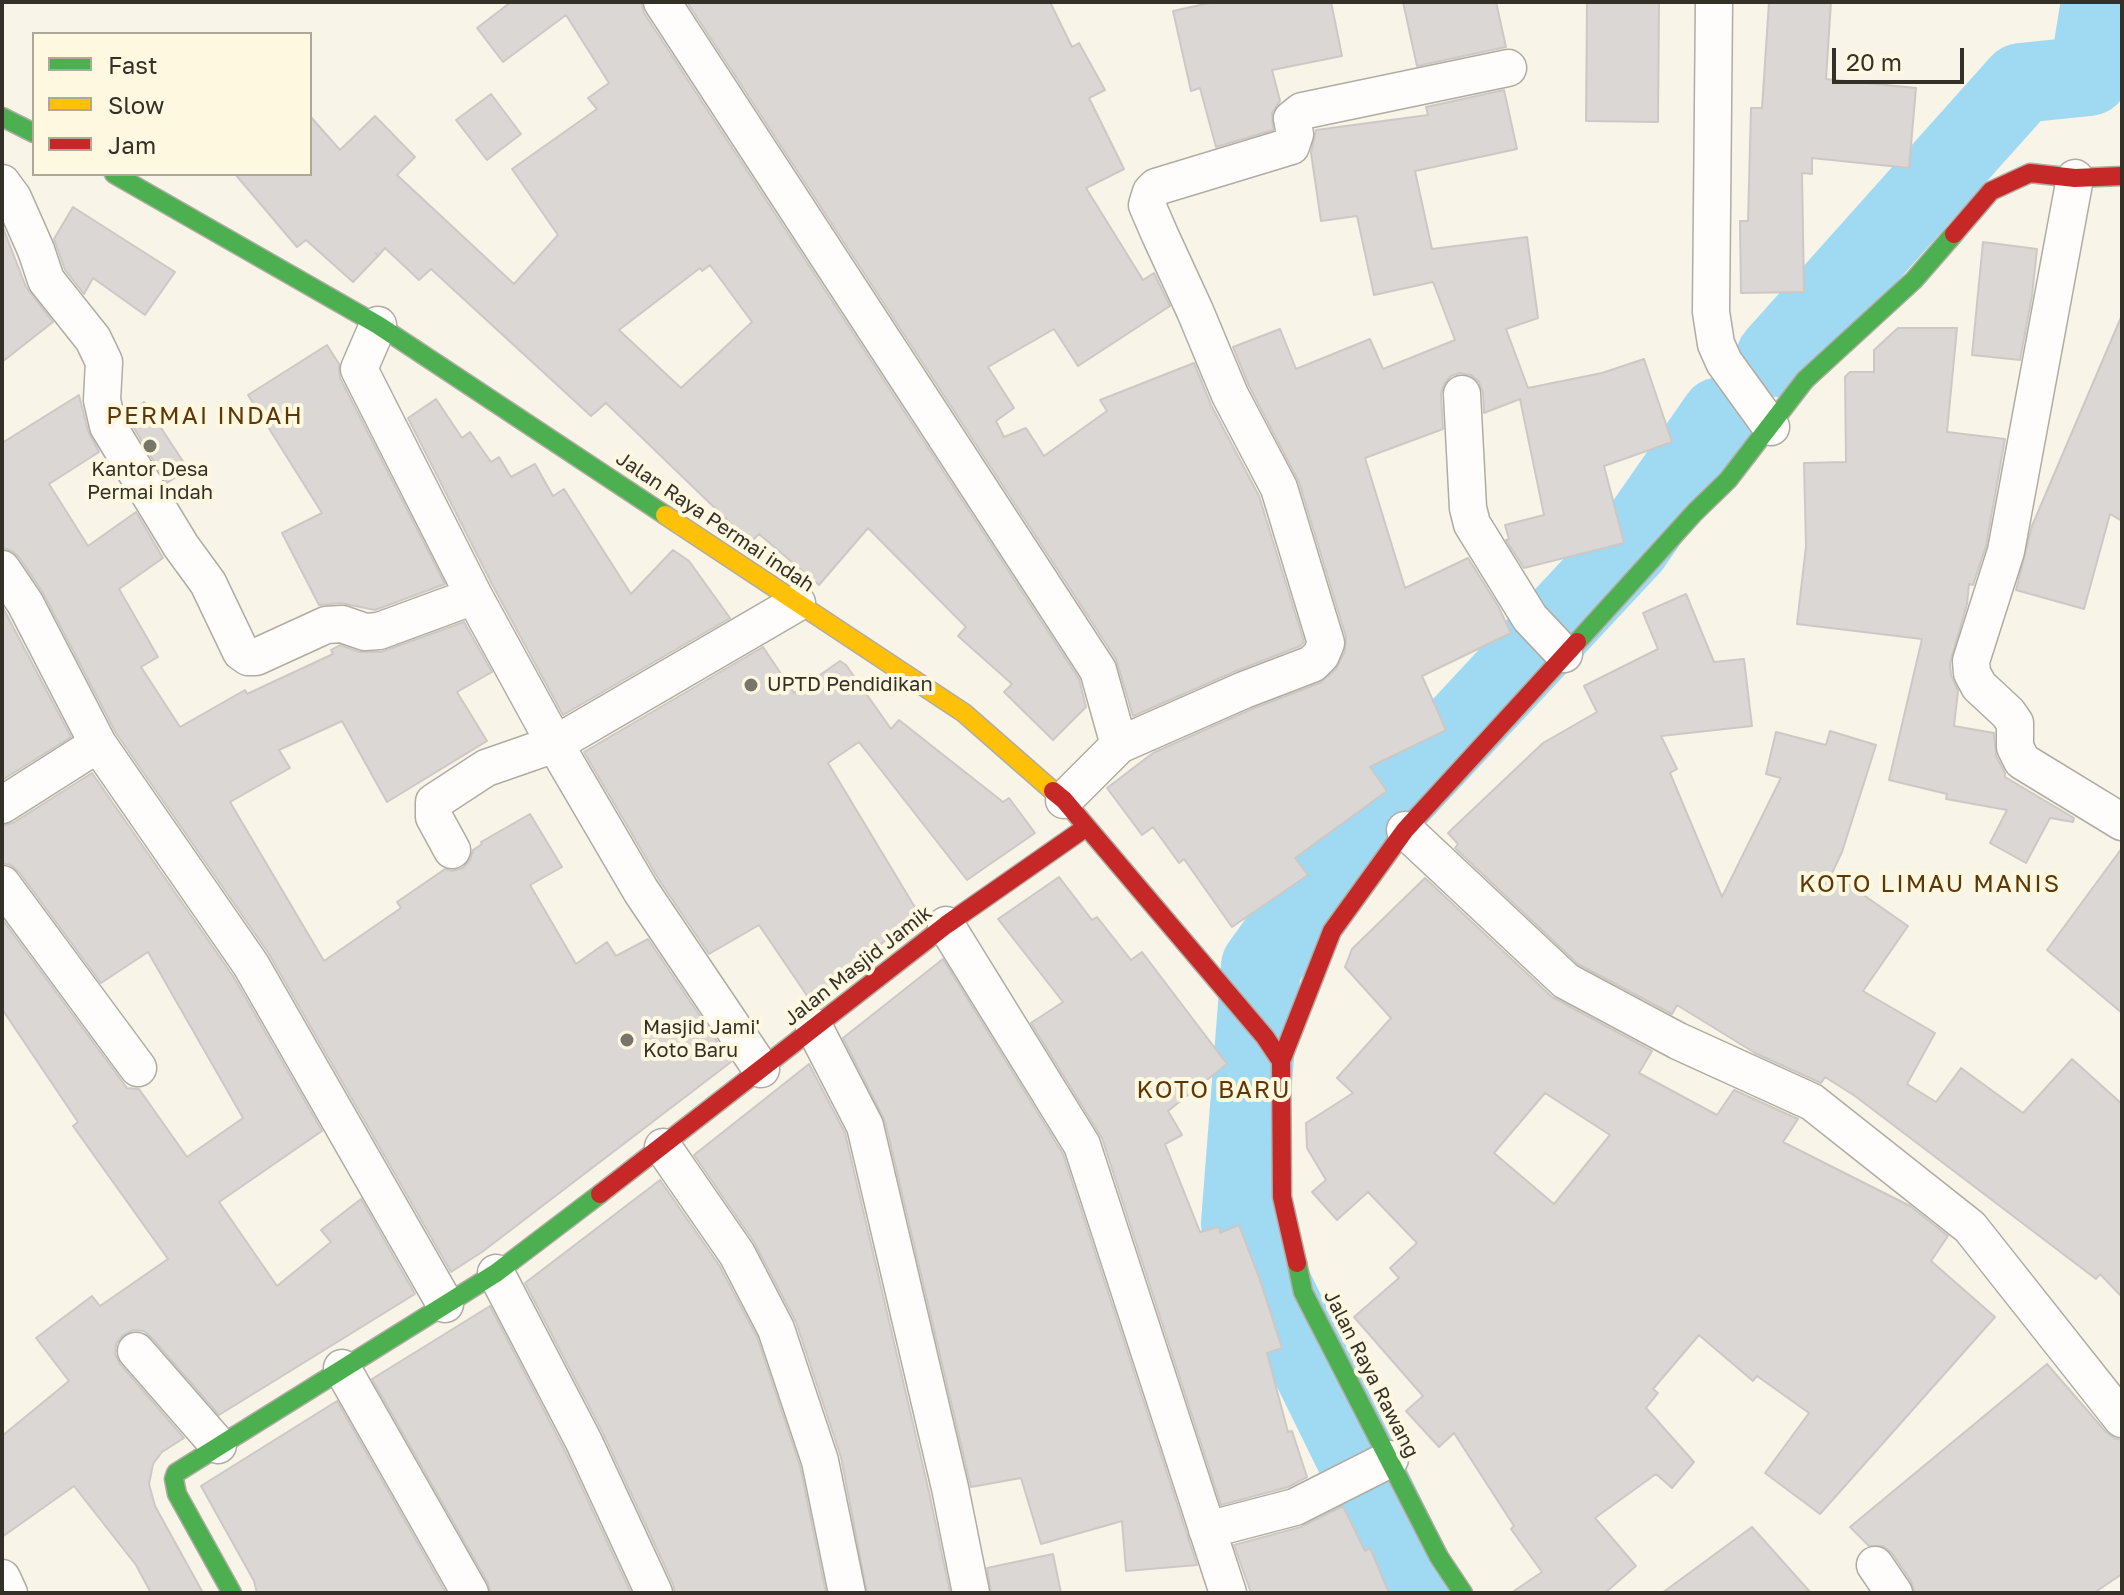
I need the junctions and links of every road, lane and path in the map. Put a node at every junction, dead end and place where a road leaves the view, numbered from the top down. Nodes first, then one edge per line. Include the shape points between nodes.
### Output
1 (662, 2) edge
2 (1714, 2) edge
3 (1508, 68) dead end
4 (2, 117) edge
5 (32, 132) edge
6 (117, 176) edge
7 (2122, 176) edge
8 (2075, 178) junction
9 (2, 183) edge
10 (378, 325) junction
11 (1462, 394) dead end
12 (1771, 427) junction
13 (2, 569) edge
14 (474, 596) junction
15 (797, 603) junction
16 (1553, 642) junction
17 (98, 744) junction
18 (555, 744) junction
19 (1119, 745) junction
20 (2, 805) edge
21 (1074, 814) junction
22 (2122, 822) edge
23 (1405, 830) junction
24 (452, 850) dead end
25 (2, 884) edge
26 (946, 925) junction
27 (814, 1027) junction
28 (1281, 1061) junction
29 (138, 1068) dead end
30 (761, 1069) junction
31 (663, 1147) junction
32 (496, 1273) junction
33 (445, 1304) junction
34 (136, 1351) dead end
35 (342, 1368) junction
36 (2122, 1419) edge
37 (218, 1445) junction
38 (1381, 1462) junction
39 (1207, 1530) junction
40 (2, 1578) edge
41 (9, 1593) edge
42 (232, 1593) edge
43 (470, 1593) edge
44 (654, 1593) edge
45 (847, 1593) edge
46 (971, 1593) edge
47 (1228, 1593) edge
48 (1463, 1593) edge

1 - 19 street via 1098,670
2 - 12 street via 1711,312 1724,362
3 - 19 street via 1302,111 1292,119 1291,146 1151,192 1147,205 1230,395 1279,488 1326,643 1312,664
4 - 5 street
6 - 10 street, Jalan Raya Permai indah
7 - 8 street
8 - 12 street via 2030,173 1991,191 1914,280 1805,380
8 - 22 street via 2006,551 1971,661 1979,686 2015,723 2015,747 2022,761
9 - 14 street via 46,280 93,339 104,362 102,400 108,426 208,583 241,652 256,657 326,625 379,631
10 - 14 street via 359,369
10 - 15 street, Jalan Raya Permai indah
11 - 16 street via 1472,524
12 - 16 street via 1728,480
13 - 17 street
14 - 18 street
15 - 18 street
15 - 21 street, Jalan Raya Permai indah via 964,713
16 - 23 street
17 - 20 street
17 - 33 street via 251,965
18 - 24 street via 486,768 434,802 434,817
18 - 30 street via 641,891
19 - 21 street
21 - 26 street, Jalan Masjid Jamik
21 - 28 street, Jalan Raya Permai indah
23 - 28 street via 1332,931
23 - 36 street via 1566,981 1678,1041 1812,1102 1970,1227
25 - 29 street
26 - 27 street, Jalan Masjid Jamik
26 - 39 street via 1082,1145
27 - 30 street, Jalan Masjid Jamik
27 - 46 street via 865,1126
28 - 38 street, Jalan Raya Rawang via 1282,1197 1303,1292
30 - 31 street, Jalan Masjid Jamik
31 - 32 street, Jalan Masjid Jamik
31 - 45 street via 737,1254 776,1329 820,1461
32 - 33 street, Jalan Masjid Jamik
32 - 44 street via 584,1442
33 - 35 street, Jalan Masjid Jamik
34 - 37 street
35 - 37 street, Jalan Masjid Jamik
35 - 43 street
37 - 42 street, Jalan Masjid Jamik via 174,1479 177,1494
38 - 39 street via 1295,1507
38 - 48 street, Jalan Raya Rawang
39 - 47 street
40 - 41 street

